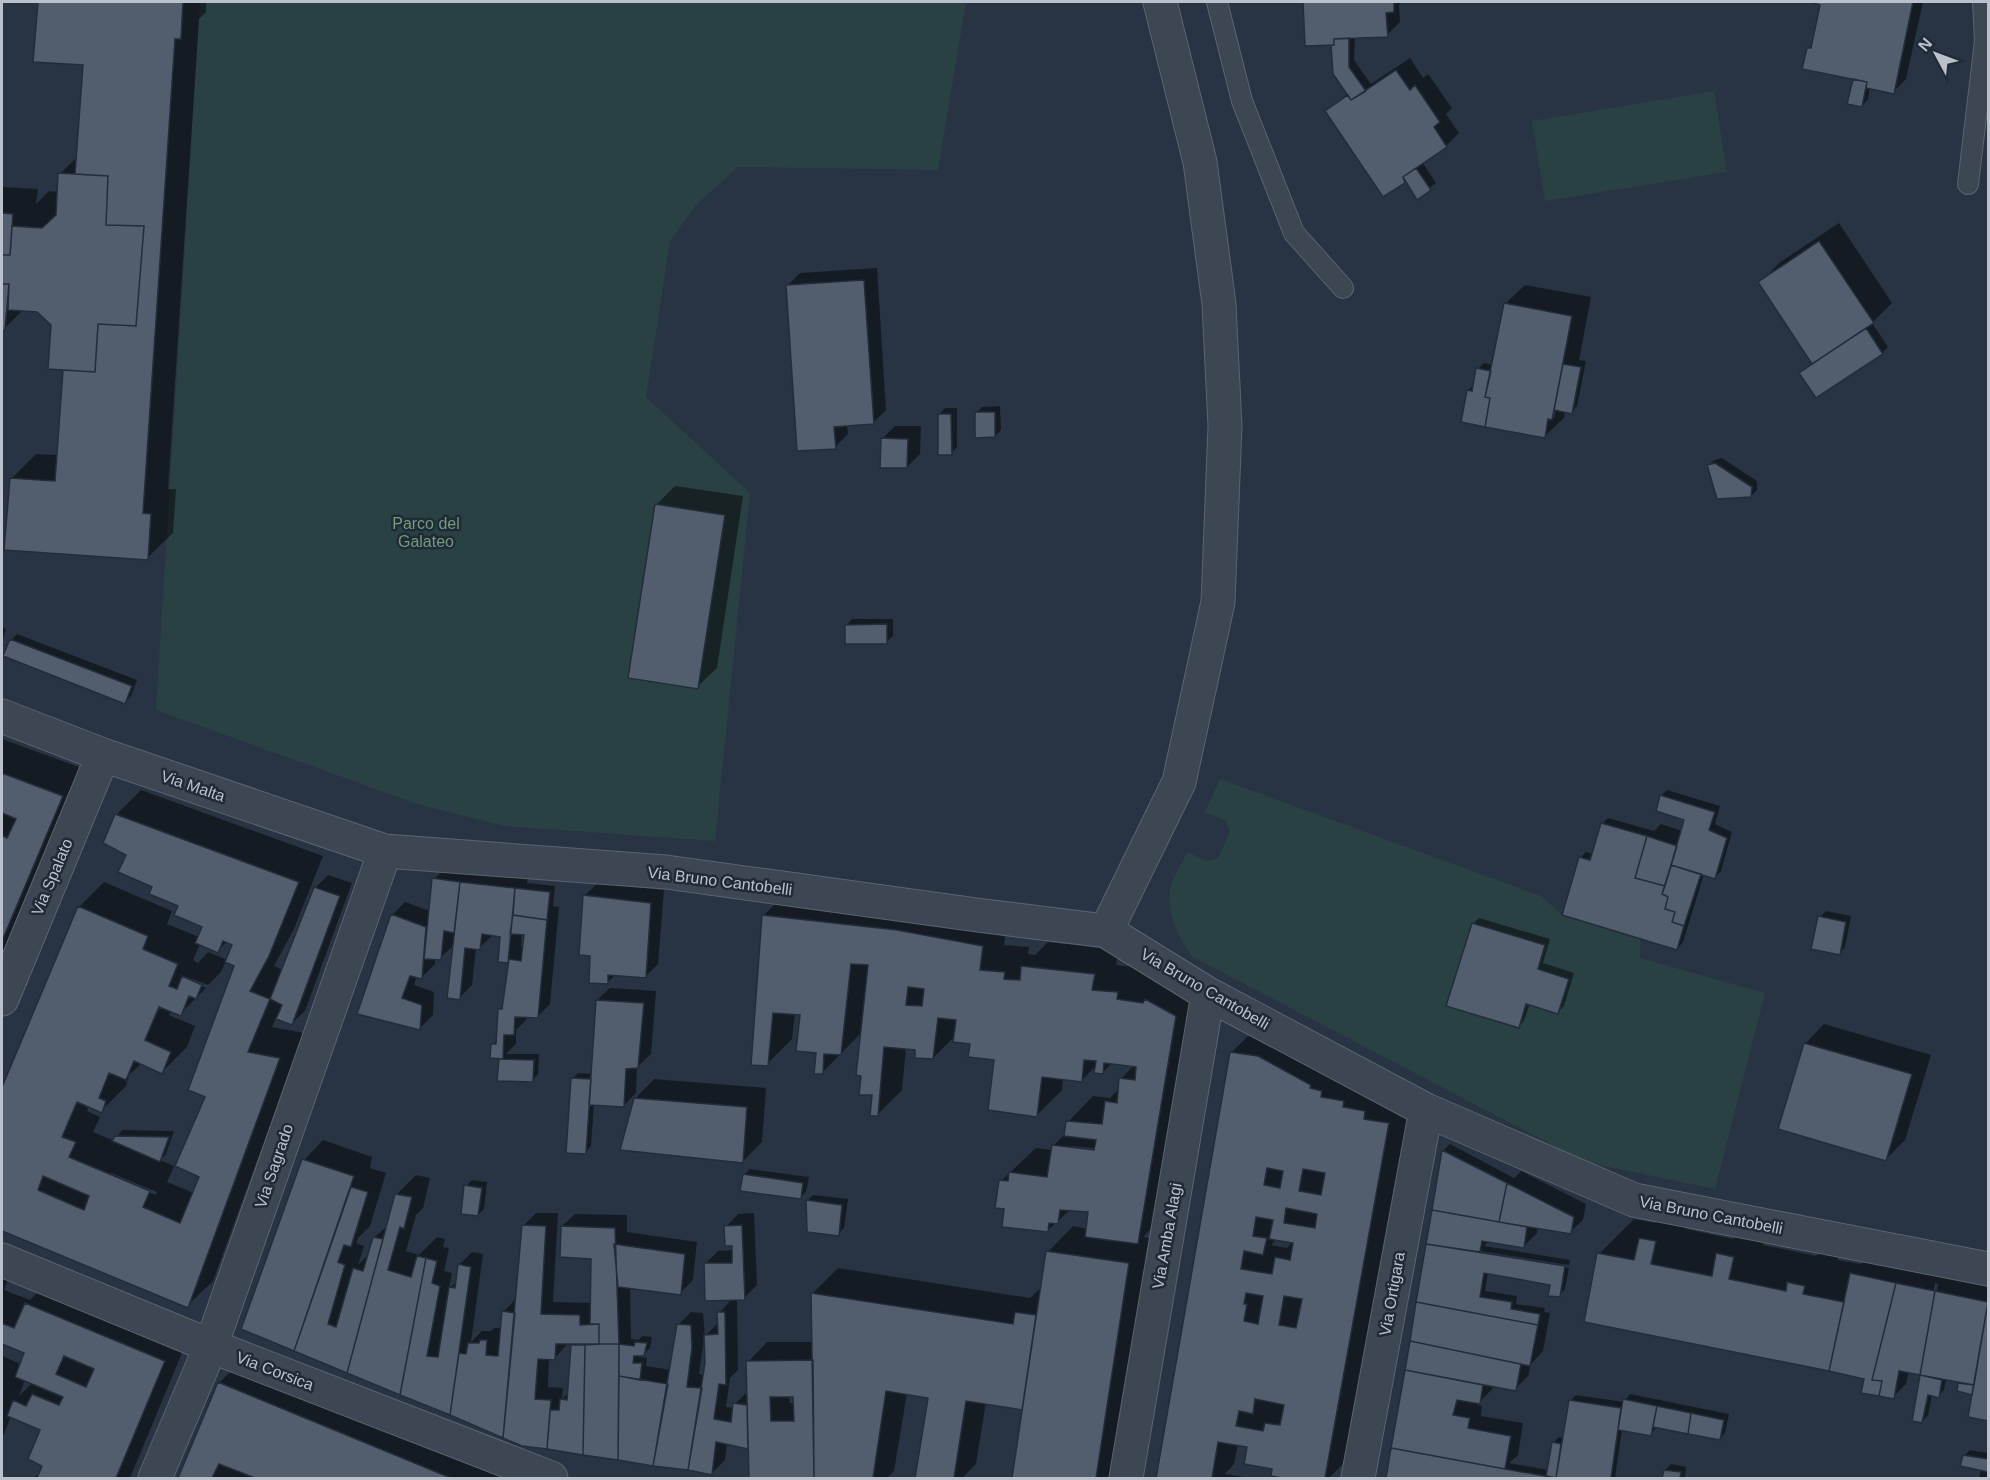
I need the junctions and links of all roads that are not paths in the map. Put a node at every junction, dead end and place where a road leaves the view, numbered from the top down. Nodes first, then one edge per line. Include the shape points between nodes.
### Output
1 (1160, 2) edge
2 (1217, 2) edge
3 (1983, 2) edge
4 (1968, 184) dead end
5 (1343, 288) dead end
6 (2, 717) edge
7 (103, 755) junction
8 (385, 851) junction
9 (1106, 931) junction
10 (1208, 994) junction
11 (2, 999) edge
12 (1426, 1110) junction
13 (2, 1260) edge
14 (1989, 1269) edge
15 (211, 1346) junction
16 (155, 1479) edge
17 (550, 1479) edge
18 (1126, 1479) edge
19 (1358, 1479) edge

1 - 9 street via 1200,162 1219,304 1225,426 1218,602 1179,782
2 - 5 lane via 1242,101 1294,233
3 - 4 lane via 1985,41
6 - 7 street, Via Malta
7 - 8 street, Via Malta
7 - 11 street, Via Spalato
8 - 9 street, Via Bruno Cantobelli via 666,873
8 - 15 street, Via Sagrado
9 - 10 street, Via Bruno Cantobelli
10 - 12 street, Via Bruno Cantobelli
10 - 18 street, Via Amba Alagi
12 - 14 street, Via Bruno Cantobelli via 1634,1200
12 - 19 street, Via Ortigara
13 - 15 street, Via Corsica
15 - 16 street, Via Sagrado
15 - 17 street, Via Corsica

